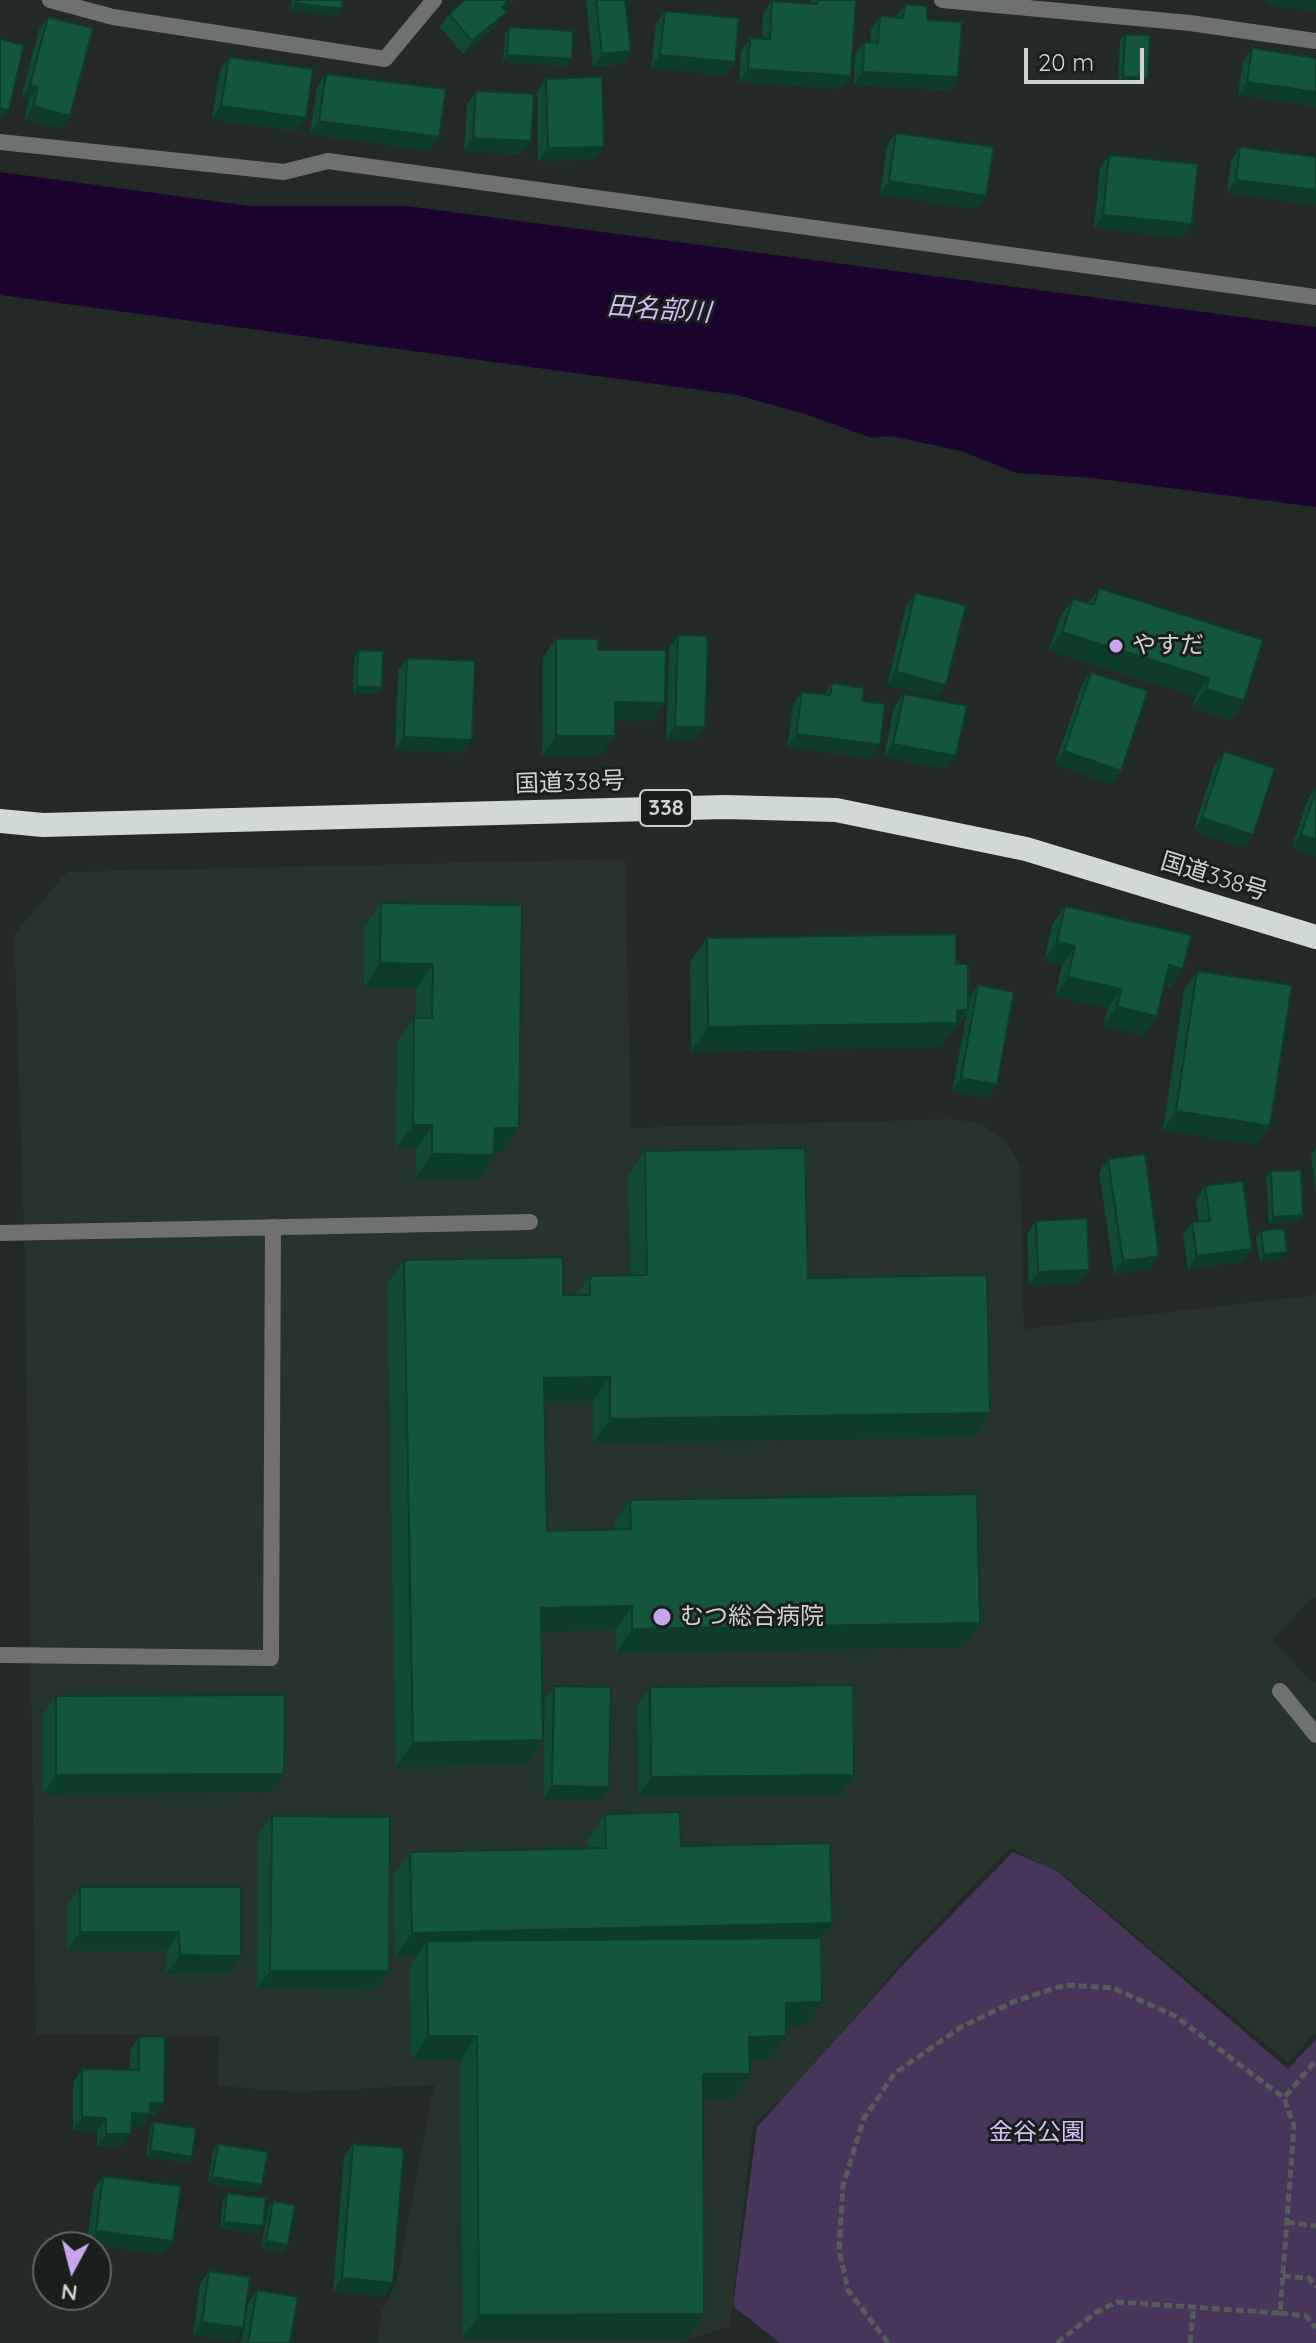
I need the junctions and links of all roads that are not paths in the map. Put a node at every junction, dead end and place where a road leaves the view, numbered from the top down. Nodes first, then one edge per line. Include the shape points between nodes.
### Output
1 (50, 0) edge
2 (434, 0) edge
3 (942, 0) edge
4 (1316, 41) edge
5 (0, 142) edge
6 (1316, 297) edge
7 (0, 821) edge
8 (1316, 937) edge
9 (530, 1222) dead end
10 (273, 1227) junction
11 (0, 1233) edge
12 (0, 1655) edge
13 (1280, 1691) dead end
14 (1316, 1735) edge

1 - 2 street via 113,17 385,59
3 - 4 street via 1190,23
5 - 6 street via 284,172 328,161
7 - 8 highway, 国道338号 / 338 via 43,825 725,807 836,810 1026,849
9 - 10 street
10 - 11 street
10 - 12 street via 271,1658
13 - 14 street

